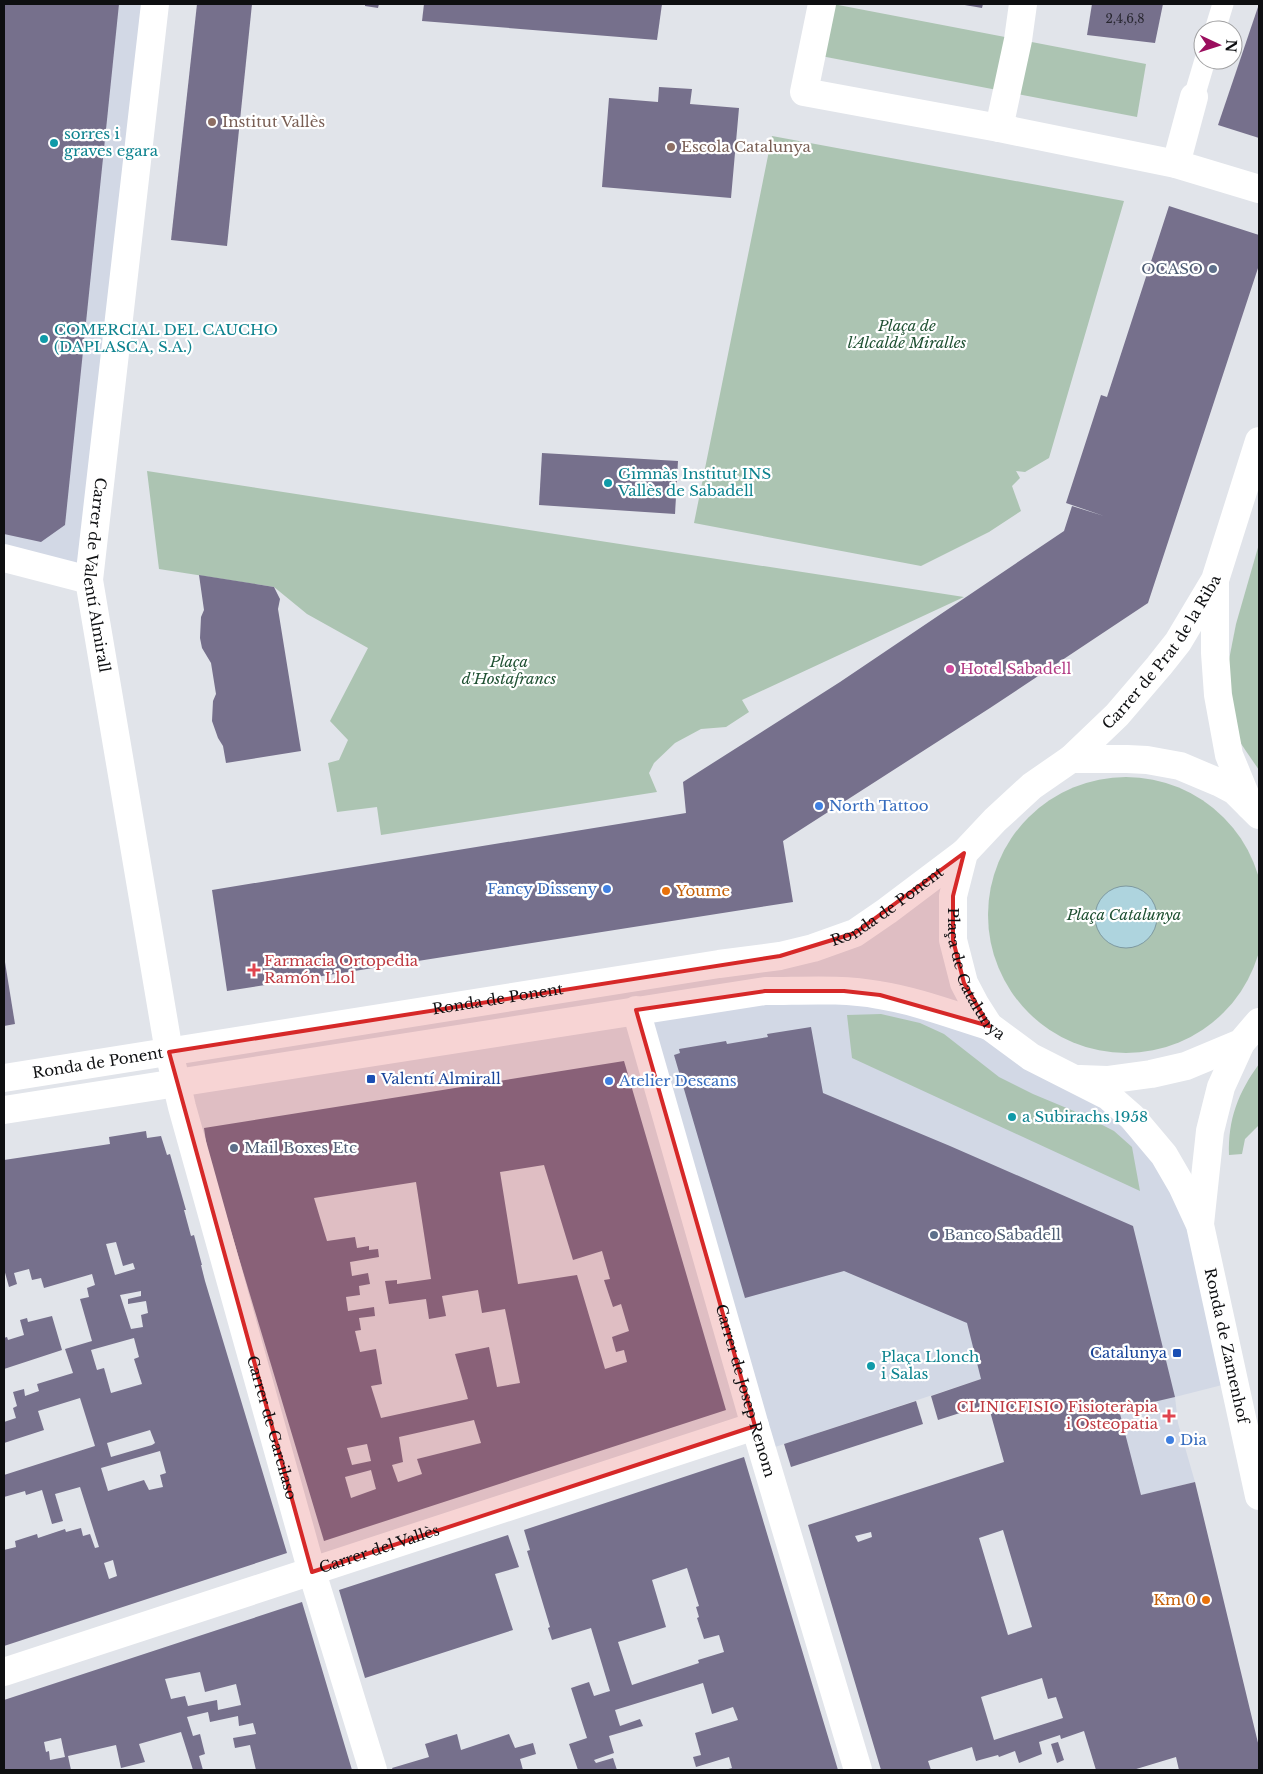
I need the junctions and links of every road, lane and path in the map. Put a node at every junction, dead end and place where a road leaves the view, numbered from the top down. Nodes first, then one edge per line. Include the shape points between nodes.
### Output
1 (155, 4) edge
2 (822, 4) edge
3 (1023, 4) edge
4 (1223, 4) edge
5 (1218, 20) edge
6 (1202, 70) edge
7 (1194, 97) joint
8 (999, 128) junction
9 (1176, 164) junction
10 (1259, 189) edge
11 (1259, 441) edge
12 (4, 558) edge
13 (89, 580) junction
14 (1215, 580) junction
15 (1071, 759) junction
16 (1255, 810) edge
17 (964, 853) junction
18 (636, 1010) junction
19 (1259, 1022) edge
20 (989, 1026) junction
21 (1241, 1043) junction
22 (169, 1052) junction
23 (4, 1078) edge
24 (1076, 1079) junction
25 (176, 1082) junction
26 (4, 1110) edge
27 (1200, 1225) junction
28 (755, 1426) junction
29 (1259, 1496) edge
30 (312, 1572) junction
31 (4, 1672) edge
32 (373, 1770) edge
33 (858, 1770) edge

1 - 13 street, Carrer de Valentí Almirall
2 - 8 street via 804,92
3 - 8 street
4 - 5 street
6 - 7 street
7 - 9 street
8 - 9 street
9 - 10 street
11 - 14 street
12 - 13 street
13 - 22 street, Carrer de Valentí Almirall
14 - 15 street, Carrer de Prat de la Riba via 1178,642 1159,666
14 - 16 street, Carrer de Prat de la Riba via 1218,695 1229,754
15 - 16 street via 1147,760 1180,766 1235,791
15 - 17 street, Plaça de Catalunya via 1032,786
17 - 20 street, Plaça de Catalunya via 953,896 953,940 964,983
17 - 22 street, Ronda de Ponent via 860,929 813,948 780,956
18 - 20 street, Ronda de Ponent via 765,991 844,990 926,1006
18 - 25 street, Ronda de Ponent
18 - 28 street, Carrer de Josep Renom
19 - 21 street, Plaça de Catalunya
20 - 24 street, Plaça de Catalunya via 1030,1057
21 - 24 street, Plaça de Catalunya via 1186,1066 1152,1074 1107,1080
21 - 27 street, Ronda de Zamenhof via 1221,1087 1210,1132
22 - 23 street, Ronda de Ponent
22 - 25 street, Carrer de Valentí Almirall
24 - 27 street, Ronda de Zamenhof via 1108,1096 1132,1117 1164,1155
25 - 26 street, Ronda de Ponent
25 - 30 street, Carrer de Garcilaso
27 - 29 street, Ronda de Zamenhof
28 - 30 street, Carrer del Vallès
28 - 33 street, Carrer de Josep Renom
30 - 31 street, Carrer del Vallès
30 - 32 street, Carrer de Garcilaso

